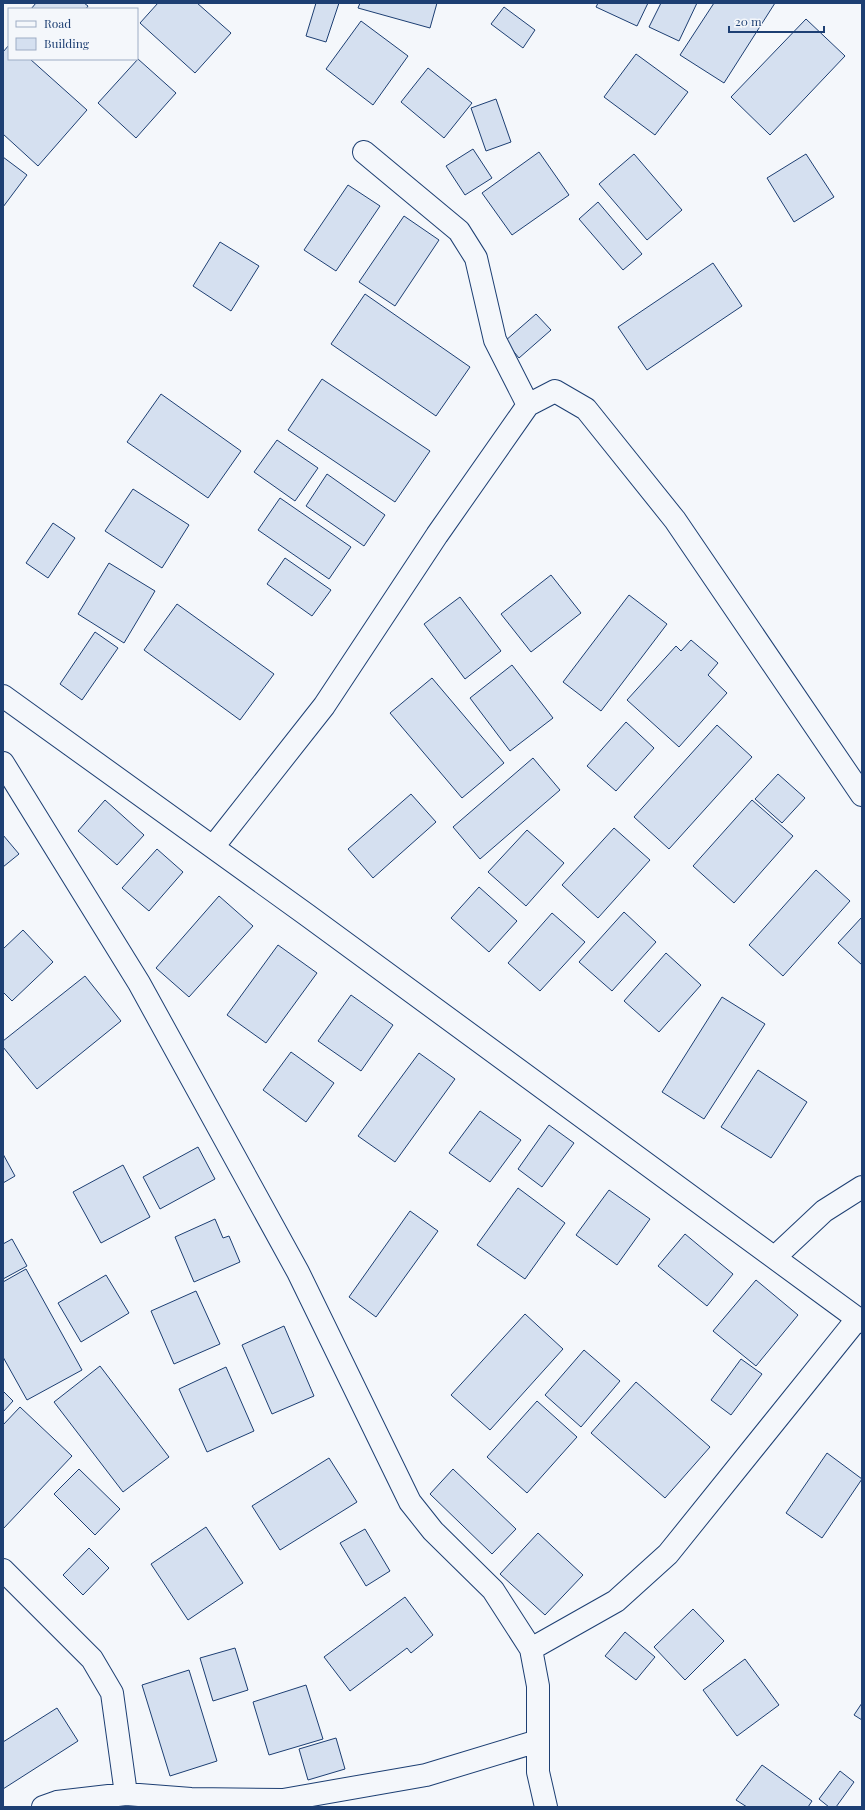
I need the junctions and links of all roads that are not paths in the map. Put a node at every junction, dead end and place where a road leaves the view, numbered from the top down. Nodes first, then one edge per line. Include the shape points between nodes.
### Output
1 (364, 152) dead end
2 (528, 405) junction
3 (3, 696) edge
4 (3, 763) edge
5 (862, 795) edge
6 (213, 847) junction
7 (862, 1187) edge
8 (775, 1257) junction
9 (860, 1320) edge
10 (3, 1570) edge
11 (531, 1649) junction
12 (538, 1741) junction
13 (126, 1794) junction
14 (43, 1807) edge
15 (546, 1807) edge

1 - 2 street via 459,231 476,258 495,340
2 - 5 street via 555,391 586,409 675,520
2 - 6 street via 437,535 324,706
3 - 6 street
4 - 11 street via 139,983 287,1251 410,1502 433,1530 493,1590
6 - 8 street
7 - 8 street via 824,1210
8 - 9 street
9 - 11 street via 668,1554 616,1601
10 - 13 street via 92,1660 112,1693
11 - 12 street via 538,1686
12 - 13 street via 426,1775 283,1800 191,1799
12 - 15 street via 538,1772
13 - 14 street via 58,1802

